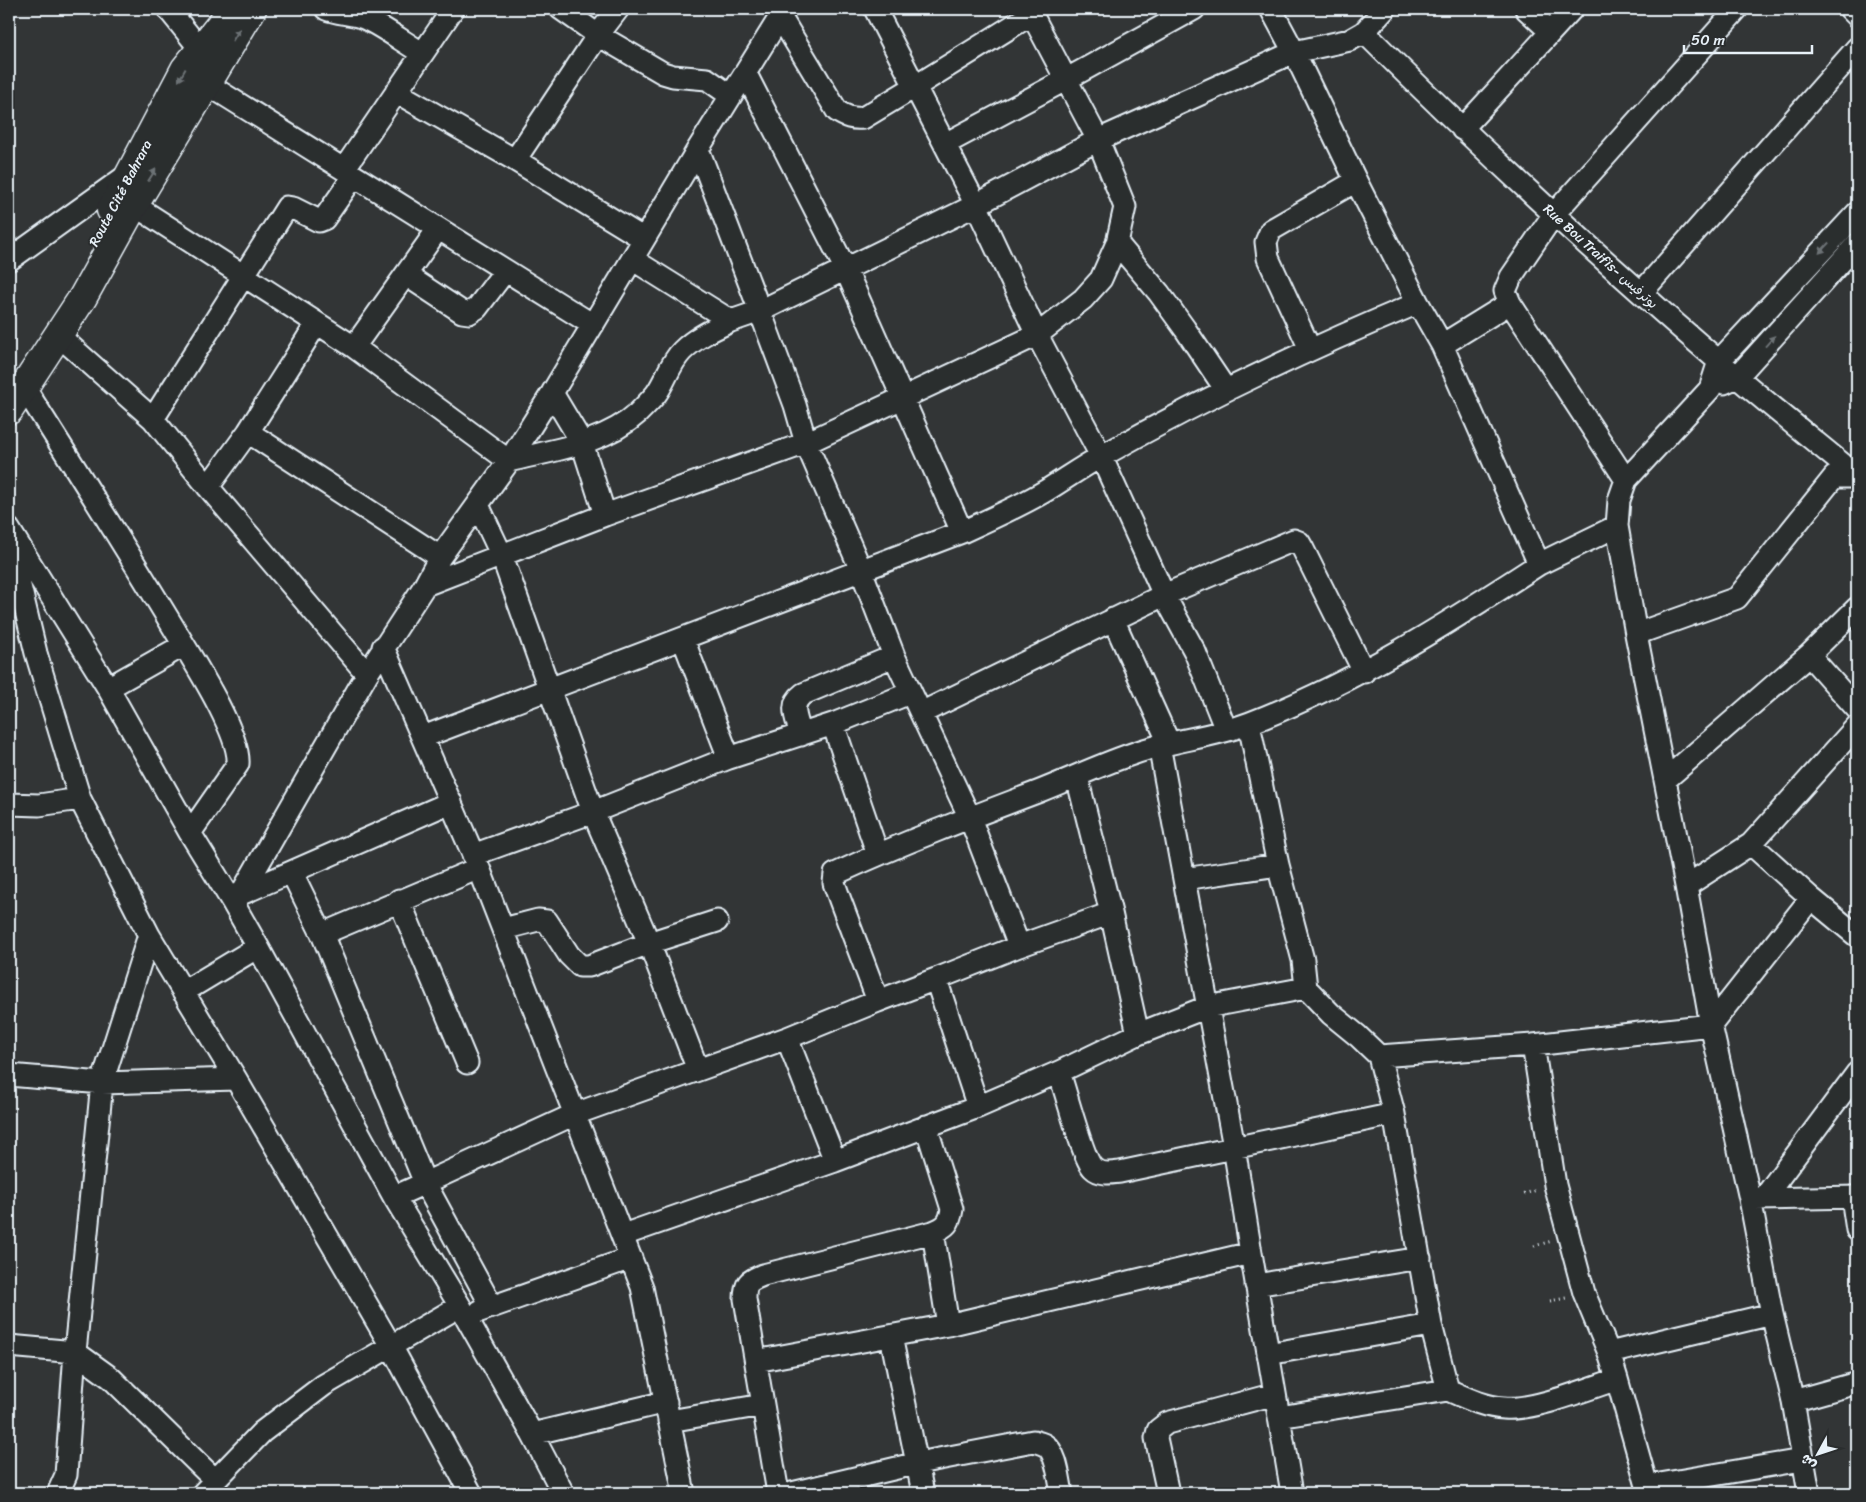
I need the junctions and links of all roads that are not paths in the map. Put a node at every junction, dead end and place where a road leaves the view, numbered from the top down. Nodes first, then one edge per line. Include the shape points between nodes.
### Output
1 (168, 9) edge
2 (233, 9) edge
3 (252, 9) edge
4 (326, 9) edge
5 (453, 9) edge
6 (561, 9) edge
7 (618, 9) edge
8 (875, 9) edge
9 (1194, 9) edge
10 (1271, 9) edge
11 (1385, 9) edge
12 (1526, 9) edge
13 (1572, 9) edge
14 (1737, 9) edge
15 (1850, 9) edge
16 (1030, 11) edge
17 (783, 13) edge
18 (1857, 16) edge
19 (1364, 32) junction
20 (1551, 32) junction
21 (598, 35) junction
22 (1857, 48) edge
23 (1294, 52) junction
24 (422, 53) junction
25 (209, 66) junction
26 (746, 74) junction
27 (1067, 79) junction
28 (916, 86) junction
29 (396, 92) junction
30 (730, 96) junction
31 (1462, 129) junction
32 (1098, 140) junction
33 (945, 144) junction
34 (698, 149) junction
35 (515, 160) junction
36 (131, 172) junction
37 (349, 172) junction
38 (1356, 181) junction
39 (134, 205) junction
40 (976, 205) junction
41 (1857, 213) edge
42 (1554, 214) junction
43 (438, 230) junction
44 (644, 239) junction
45 (1118, 243) junction
46 (1857, 244) edge
47 (632, 259) junction
48 (9, 260) edge
49 (846, 268) junction
50 (505, 271) junction
51 (406, 275) junction
52 (242, 276) junction
53 (1642, 292) junction
54 (1418, 303) junction
55 (1510, 303) junction
56 (760, 311) junction
57 (731, 321) junction
58 (317, 323) junction
59 (593, 325) junction
60 (58, 335) junction
61 (1037, 335) junction
62 (1442, 345) junction
63 (354, 347) junction
64 (1310, 349) junction
65 (1719, 361) junction
66 (1737, 377) junction
67 (16, 383) edge
68 (1710, 389) junction
69 (1226, 390) junction
70 (552, 393) junction
71 (902, 399) junction
72 (9, 410) edge
73 (153, 419) junction
74 (248, 432) junction
75 (582, 443) junction
76 (806, 444) junction
77 (1101, 456) junction
78 (509, 461) junction
79 (1857, 477) edge
80 (208, 487) junction
81 (1622, 490) junction
82 (478, 505) junction
83 (605, 516) junction
84 (1617, 526) junction
85 (9, 530) edge
86 (962, 532) junction
87 (9, 539) edge
88 (502, 556) junction
89 (440, 558) junction
90 (1539, 564) junction
91 (861, 570) junction
92 (425, 585) junction
93 (1164, 594) junction
94 (1857, 608) edge
95 (1113, 619) junction
96 (1636, 634) junction
97 (683, 639) junction
98 (184, 645) junction
99 (383, 647) junction
100 (1809, 655) junction
101 (894, 656) junction
102 (1364, 672) junction
103 (367, 674) junction
104 (108, 688) junction
105 (549, 688) junction
106 (910, 693) junction
107 (1857, 709) edge
108 (921, 713) junction
109 (833, 724) junction
110 (1249, 724) junction
111 (1857, 726) edge
112 (1226, 730) junction
113 (802, 735) junction
114 (422, 737) junction
115 (1164, 744) junction
116 (729, 758) junction
117 (1077, 777) junction
118 (1665, 780) junction
119 (80, 799) junction
120 (450, 802) junction
121 (9, 804) edge
122 (593, 812) junction
123 (970, 818) junction
124 (190, 833) junction
125 (1751, 844) junction
126 (878, 855) junction
127 (476, 861) junction
128 (1278, 865) junction
129 (292, 873) junction
130 (1184, 879) junction
131 (1686, 886) junction
132 (1810, 898) junction
133 (237, 899) junction
134 (399, 900) junction
135 (1111, 913) junction
136 (717, 921) dead end
137 (503, 929) junction
138 (322, 934) junction
139 (150, 935) junction
140 (1857, 936) edge
141 (649, 943) junction
142 (1019, 946) junction
143 (258, 947) junction
144 (936, 979) junction
145 (1306, 988) junction
146 (184, 992) junction
147 (878, 1001) junction
148 (1207, 1007) junction
149 (1712, 1025) junction
150 (1138, 1034) junction
151 (787, 1038) junction
152 (1533, 1045) junction
153 (1379, 1056) junction
154 (467, 1062) dead end
155 (698, 1070) junction
156 (1059, 1072) junction
157 (1857, 1073) edge
158 (9, 1076) edge
159 (236, 1079) junction
160 (102, 1084) junction
161 (978, 1107) junction
162 (575, 1114) junction
163 (1394, 1114) junction
164 (926, 1126) junction
165 (1234, 1147) junction
166 (835, 1161) junction
167 (425, 1183) junction
168 (394, 1196) junction
169 (1855, 1197) edge
170 (1757, 1199) junction
171 (1857, 1230) edge
172 (933, 1232) junction
173 (623, 1235) junction
174 (1251, 1253) junction
175 (630, 1258) junction
176 (1420, 1258) junction
177 (1256, 1285) junction
178 (492, 1307) junction
179 (463, 1311) junction
180 (1772, 1314) junction
181 (948, 1324) junction
182 (1431, 1325) junction
183 (891, 1336) junction
184 (9, 1346) edge
185 (392, 1346) junction
186 (75, 1352) junction
187 (1609, 1353) junction
188 (1268, 1354) junction
189 (756, 1361) junction
190 (1617, 1380) junction
191 (1857, 1383) edge
192 (1448, 1390) junction
193 (1275, 1394) junction
194 (1793, 1401) junction
195 (763, 1405) junction
196 (668, 1411) junction
197 (1279, 1417) junction
198 (532, 1434) junction
199 (1802, 1460) junction
200 (918, 1463) junction
201 (209, 1487) edge
202 (1649, 1490) edge
203 (58, 1493) edge
204 (471, 1493) edge
205 (563, 1493) edge
206 (684, 1493) edge
207 (778, 1493) edge
208 (792, 1493) edge
209 (923, 1493) edge
210 (1062, 1493) edge
211 (1168, 1493) edge
212 (1292, 1493) edge
213 (1809, 1493) edge

1 - 25 street
2 - 25 main road, Route Cité Bahrara
25 -> 3 main road
4 - 24 street via 365,18
5 - 24 street
6 - 21 street
7 - 21 street
8 - 28 street
9 - 27 street
10 - 23 street
11 - 19 street
12 - 20 street
13 - 20 street
14 - 42 street
15 - 18 street
16 - 27 street
16 - 28 street
17 - 26 street
17 - 28 street via 837,111 844,116 863,118
19 - 23 street via 1350,40
19 - 31 street, Rue Bou Traifis- بوترفيس
20 - 31 street
21 - 30 street via 663,73 707,79
21 - 35 street
22 - 53 street
23 - 32 street
23 - 38 street
24 - 29 street
25 -> 36 main road, Route Cité Bahrara via 185,69
25 - 37 street
39 -> 25 main road
26 - 30 street
26 - 49 street
27 - 32 street
27 - 33 street
28 - 33 street
29 - 35 street
29 - 37 street
30 - 34 street
31 - 42 street, Rue Bou Traifis- بوترفيس
32 - 40 street
32 - 45 street via 1125,207
33 - 40 street
34 - 44 street
34 - 56 street
35 - 44 street
36 - 48 street
36 - 67 main road, Route Cité Bahrara
37 - 43 street
37 - 52 street via 324,219 319,221 287,207
38 - 54 street
38 - 64 street via 1272,230 1266,242 1268,258
39 - 52 street
39 - 60 main road
40 - 49 street
40 - 61 street
41 -> 65 street
42 - 53 street, Rue Bou Traifis- بوترفيس
42 - 55 street via 1511,277 1505,291
43 - 50 street
43 - 51 street
44 - 47 street
45 - 61 street via 1101,279 1084,299
45 - 69 street via 1180,322
66 -> 46 street
47 - 57 street
47 - 59 street
49 - 56 street
49 - 71 street
50 - 51 street via 477,308 469,313 462,312
50 - 59 street
51 - 63 street
52 - 58 street
52 - 73 street
53 - 65 street, Rue Bou Traifis- بوترفيس
54 - 62 street
54 - 64 street
55 - 62 street
55 - 81 street
56 - 57 street
56 - 76 street
57 - 75 street via 705,333 682,352 656,394 637,414 618,427
58 - 63 street
58 - 74 street
59 - 70 street
60 - 67 main road
60 - 73 street
61 - 71 street
61 - 77 street
62 - 90 street
63 - 78 street
64 - 69 street
65 - 66 street, Rue Bou Traifis- بوترفيس
65 - 68 street
66 - 68 street
66 - 79 street, Rue Bou Traifis- بوترفيس
67 - 72 main road
67 - 98 street via 110,522
68 - 81 street
69 - 77 street
70 - 75 street
70 - 78 street
71 - 76 street
71 - 86 street
73 - 80 street
74 - 80 street
74 - 89 street
75 - 78 street
75 - 83 street
76 - 83 street
76 - 91 street
77 - 86 street via 1046,491
77 - 93 street
78 - 82 street
79 - 96 street via 1834,477 1737,598
80 - 103 street
81 - 84 street
82 - 88 street
82 - 89 street
83 - 88 street
84 - 90 street
84 - 96 street
85 - 104 street
86 - 91 street
87 - 119 street via 36,653
88 - 92 street
88 - 105 street
89 - 92 street
90 - 102 street via 1448,624
91 - 97 street
91 - 101 street
92 - 99 street
93 - 95 street
93 - 102 street via 1294,540 1303,549
93 - 112 street via 1195,652
94 - 100 street
95 - 108 street
95 - 115 street
96 - 118 street
97 - 105 street
97 - 116 street
98 - 104 street
98 - 124 street via 225,720 238,755 238,764
99 - 103 street
99 - 114 street
100 - 107 street
100 - 118 street
101 - 106 street
101 - 113 street via 796,699 794,708
102 - 110 street
103 - 133 street
104 - 124 street
105 - 114 street
105 - 122 street
106 - 108 street
106 - 109 street
108 - 123 street
109 - 113 street
109 - 126 street
110 - 112 street
110 - 128 street
111 - 125 street
112 - 115 street
113 - 116 street
114 - 120 street
115 - 117 street
115 - 130 street
116 - 122 street
117 - 123 street
117 - 135 street
118 - 131 street
119 - 121 street via 39,805
119 - 139 street
120 - 127 street
120 - 129 street
122 - 127 street
122 - 141 street
123 - 126 street
123 - 142 street
124 - 133 street
125 - 131 street
125 - 132 street
126 - 147 street via 835,874 834,883
127 - 134 street
127 - 137 street
128 - 130 street
128 - 145 street via 1303,960
129 - 133 street
129 - 138 street
130 - 148 street
131 - 149 street
132 - 140 street
132 - 149 street
133 - 143 street
134 - 138 street
134 - 154 street
135 - 142 street
135 - 150 street
136 - 141 street
137 - 141 street via 538,920 548,921 569,955 580,966 589,966
137 - 162 street
138 - 167 street
139 - 146 street
139 - 160 street
141 - 155 street
142 - 144 street
143 - 146 street
143 - 168 street
144 - 147 street
144 - 161 street
145 - 148 street
145 - 153 street
146 - 159 street
147 - 151 street
148 - 150 street
148 - 165 street
149 - 152 street
149 - 170 street
150 - 156 street
151 - 155 street
151 - 166 street
152 - 153 street
152 - 187 street via 1555,1185 1584,1294
153 - 163 street
155 - 162 street
156 - 161 street
156 - 165 street via 1085,1155 1093,1168 1103,1173
157 - 170 street
158 - 160 street
159 - 160 street
159 - 185 street
160 - 186 street
161 - 164 street
162 - 167 street
162 - 173 street
163 - 165 street
163 - 176 street
164 - 166 street
164 - 172 street via 952,1209 947,1225
165 - 174 street
166 - 173 street
167 - 168 street
167 - 178 street
168 - 179 street
169 - 170 street
169 - 171 street
170 - 180 street
172 - 181 street
172 - 189 street via 750,1280 745,1288 745,1298
173 - 175 street
174 - 177 street
174 - 181 street
175 - 178 street
175 - 196 street via 642,1288
176 - 177 street
176 - 182 street
177 - 188 street
178 - 179 street
179 - 185 street
179 - 198 street
180 - 187 street
180 - 194 street
181 - 183 street
182 - 188 street
182 - 192 street
183 - 189 street
183 - 200 street
184 - 186 street
185 - 201 street via 324,1385 277,1420
185 - 204 street
186 - 201 street via 111,1378
186 - 203 street via 66,1475
187 - 190 street
188 - 193 street
189 - 195 street
190 - 192 street via 1521,1408 1477,1403
190 - 202 street
191 - 194 street
192 - 197 street
193 - 197 street
193 - 211 street via 1167,1422 1158,1430
194 - 199 street
195 - 196 street
195 - 207 street
196 - 198 street
196 - 206 street
197 - 212 street
198 - 205 street
199 - 202 street
199 - 213 street
200 - 208 street
200 - 209 street
200 - 210 street via 1033,1441 1050,1450

